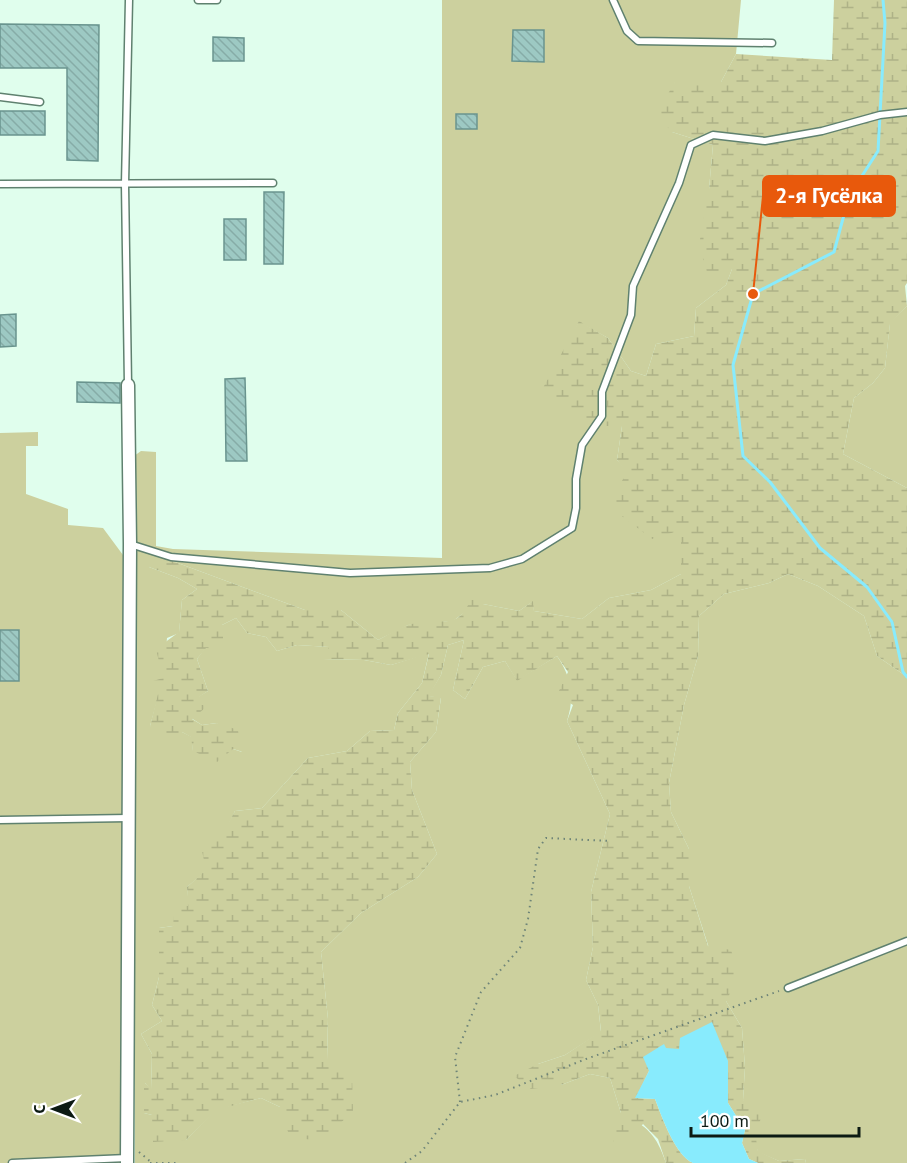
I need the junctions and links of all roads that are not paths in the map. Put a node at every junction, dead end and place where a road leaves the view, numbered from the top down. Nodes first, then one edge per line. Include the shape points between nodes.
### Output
1 (129, 0) edge
2 (198, 0) edge
3 (216, 0) edge
4 (613, 0) edge
5 (772, 43) dead end
6 (0, 97) edge
7 (39, 102) dead end
8 (907, 112) edge
9 (273, 183) dead end
10 (0, 184) edge
11 (125, 184) junction
12 (128, 385) joint
13 (130, 544) junction
14 (129, 818) junction
15 (0, 820) edge
16 (907, 941) edge
17 (788, 988) road end
18 (127, 1160) edge
19 (12, 1163) edge

1 - 11 lane
2 - 3 lane
4 - 5 lane via 627,31 638,41
6 - 7 lane
8 - 13 lane via 765,141 713,135 691,145 679,183 633,286 631,315 602,392 602,416 582,446 572,528 522,559 490,568 350,573 171,557
9 - 11 lane
10 - 11 lane
11 - 12 lane
12 - 13 street
13 - 14 street
14 - 15 lane
14 - 18 street
16 - 17 lane
18 - 19 lane

